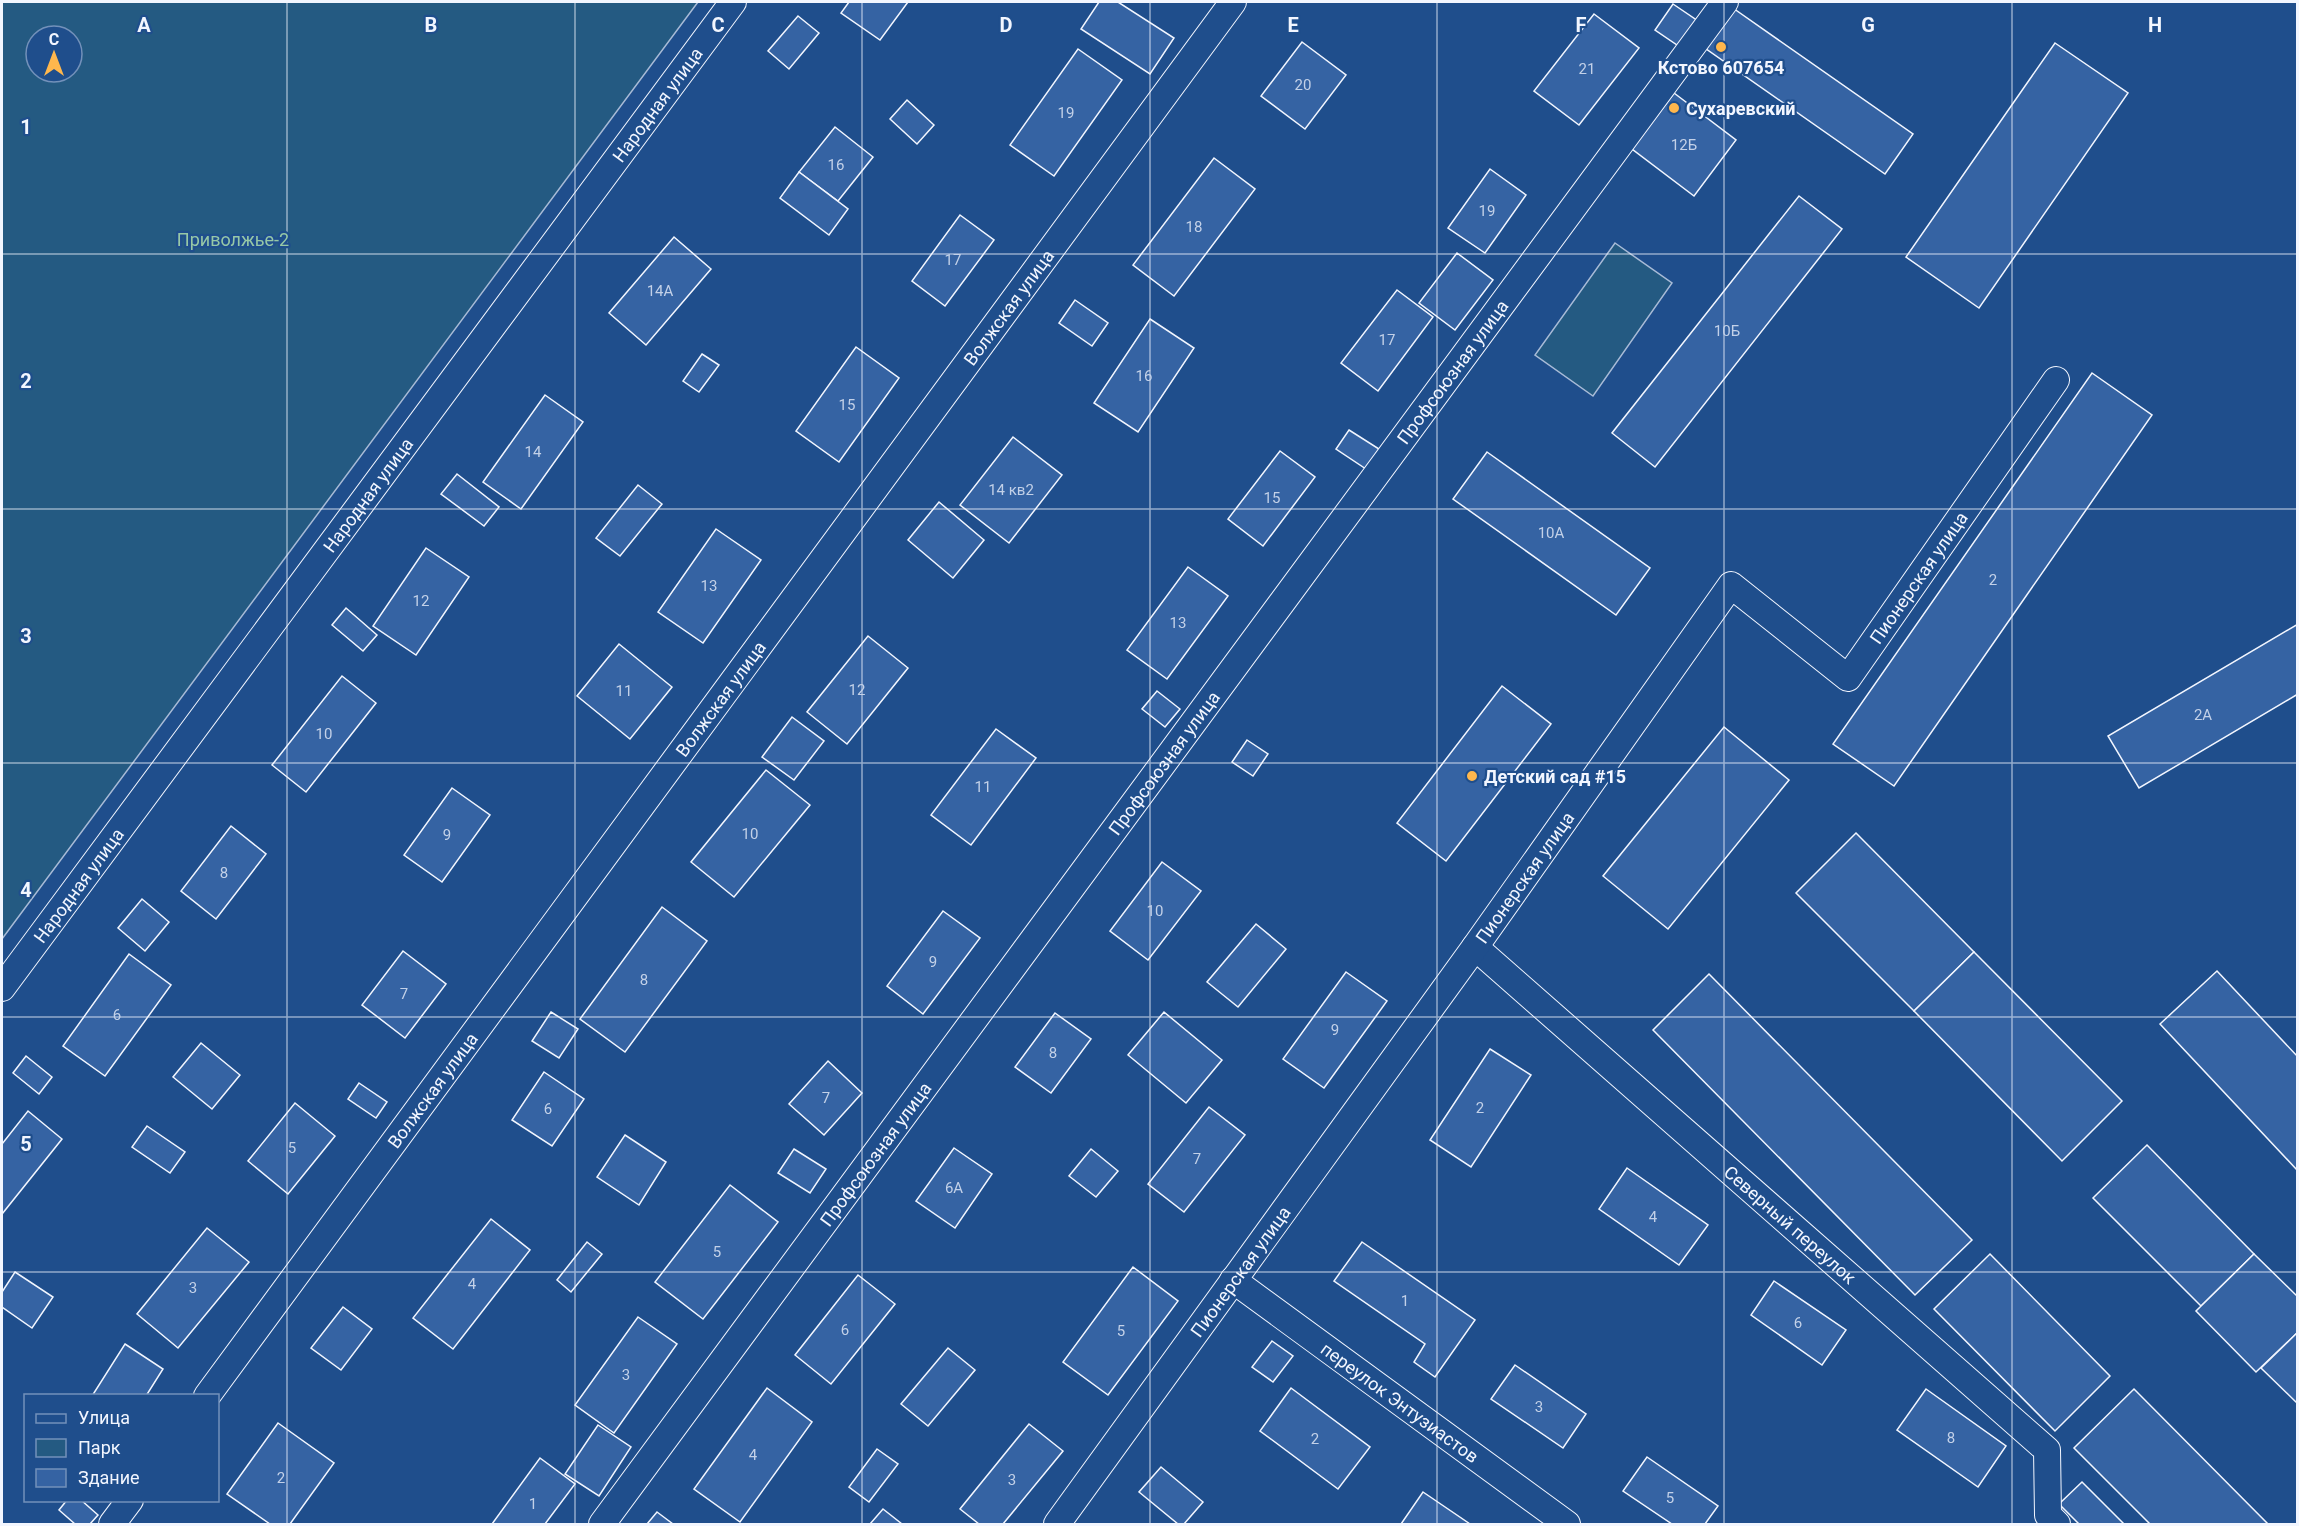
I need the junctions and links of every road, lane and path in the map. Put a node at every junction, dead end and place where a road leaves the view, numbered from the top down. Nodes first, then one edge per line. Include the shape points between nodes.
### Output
1 (733, 2) edge
2 (1233, 2) edge
3 (1725, 2) edge
4 (2056, 380) dead end
5 (1475, 946) junction
6 (2, 988) edge
7 (1233, 1280) junction
8 (208, 1394) edge
9 (128, 1502) edge
10 (112, 1524) edge
11 (602, 1524) edge
12 (1057, 1524) edge
13 (1567, 1524) edge
14 (2057, 1524) edge

1 - 6 street, Народная улица
2 - 8 street, Волжская улица
3 - 11 street, Профсоюзная улица
4 - 5 street, Пионерская улица via 1848,678 1731,585
5 - 7 street, Пионерская улица
5 - 14 street, Северный переулок via 2047,1450 2048,1515
7 - 12 street, Пионерская улица
7 - 13 street, переулок Энтузиастов
9 - 10 street

